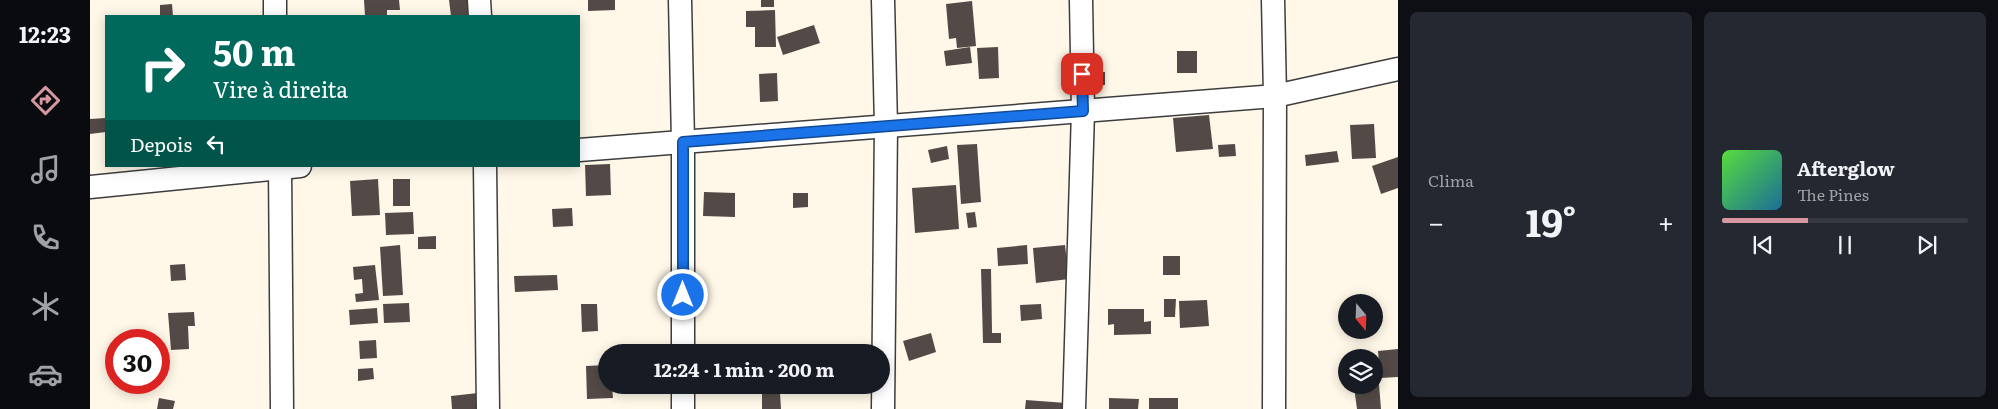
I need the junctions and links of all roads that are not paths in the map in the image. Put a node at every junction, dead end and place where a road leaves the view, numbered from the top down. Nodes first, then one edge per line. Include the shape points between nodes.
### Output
1 (275, 0) edge
2 (479, 0) edge
3 (680, 0) edge
4 (883, 0) edge
5 (1081, 0) edge
6 (1273, 0) edge
7 (275, 15) edge
8 (480, 15) edge
9 (1398, 69) edge
10 (1275, 96) junction
11 (1083, 111) junction
12 (886, 126) junction
13 (683, 142) junction
14 (580, 150) edge
15 (287, 167) edge
16 (485, 167) edge
17 (90, 187) edge
18 (683, 344) edge
19 (683, 394) edge
20 (282, 409) edge
21 (488, 409) edge
22 (683, 409) edge
23 (883, 409) edge
24 (1074, 409) edge
25 (1274, 409) edge

1 - 7 street
2 - 8 street
3 - 13 street
4 - 12 street
5 - 11 street
6 - 10 street
9 - 10 street
10 - 11 street
10 - 25 street
11 - 12 street
11 - 24 street
12 - 13 street
12 - 23 street
13 - 14 street
13 - 18 street
15 - 17 street
15 - 20 street
16 - 21 street
19 - 22 street

